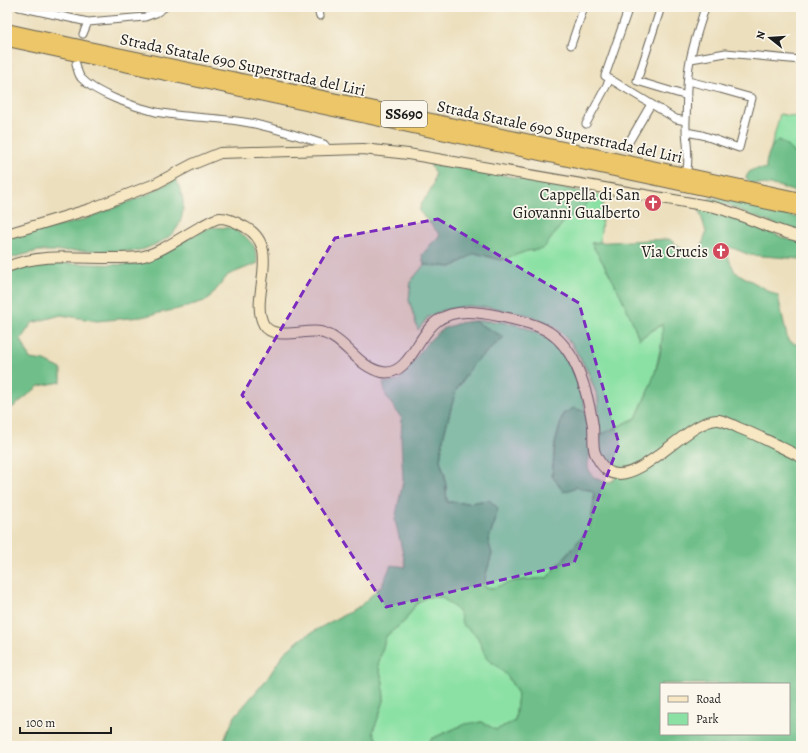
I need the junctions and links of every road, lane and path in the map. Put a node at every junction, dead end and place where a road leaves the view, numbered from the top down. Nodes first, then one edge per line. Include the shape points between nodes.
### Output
1 (19, 7) edge
2 (165, 7) edge
3 (317, 7) edge
4 (584, 7) edge
5 (629, 7) edge
6 (661, 7) edge
7 (705, 7) edge
8 (320, 16) dead end
9 (88, 22) junction
10 (7, 30) edge
11 (83, 34) dead end
12 (7, 40) edge
13 (571, 44) dead end
14 (690, 59) junction
15 (801, 60) edge
16 (76, 64) dead end
17 (610, 79) junction
18 (688, 81) junction
19 (687, 96) junction
20 (651, 104) junction
21 (686, 121) junction
22 (586, 124) dead end
23 (686, 132) junction
24 (626, 147) dead end
25 (328, 149) junction
26 (688, 169) dead end
27 (801, 200) edge
28 (801, 210) edge
29 (7, 234) edge
30 (801, 237) edge
31 (7, 267) edge
32 (801, 457) edge

1 - 9 street
2 - 9 street via 145,17
3 - 8 street
4 - 13 street
5 - 17 street via 605,76
6 - 19 street via 637,81
7 - 14 street
9 - 11 street
10 - 27 highway, Strada Statale 690 Superstrada del Liri / SS690
12 - 28 highway, Strada Statale 690 Superstrada del Liri / SS690
14 - 15 street via 726,53
14 - 18 street
16 - 25 street via 81,78 91,86 113,98 144,109 265,126 324,144
17 - 20 street
17 - 22 street
18 - 19 street
18 - 23 street via 752,98 739,148
19 - 21 street
20 - 21 street via 676,119
20 - 24 street
21 - 23 street
23 - 26 street
25 - 29 main road via 220,153 155,184 90,210
25 - 30 main road via 363,149 408,154 698,204 730,211
31 - 32 main road via 34,258 142,257 220,218 249,229 259,240 264,253 260,309 262,322 268,330 279,333 324,333 340,341 367,365 378,371 400,368 426,330 445,316 470,311 508,318 549,332 557,338 583,380 590,404 595,452 607,471 624,474 632,471 703,424 715,420 760,436

